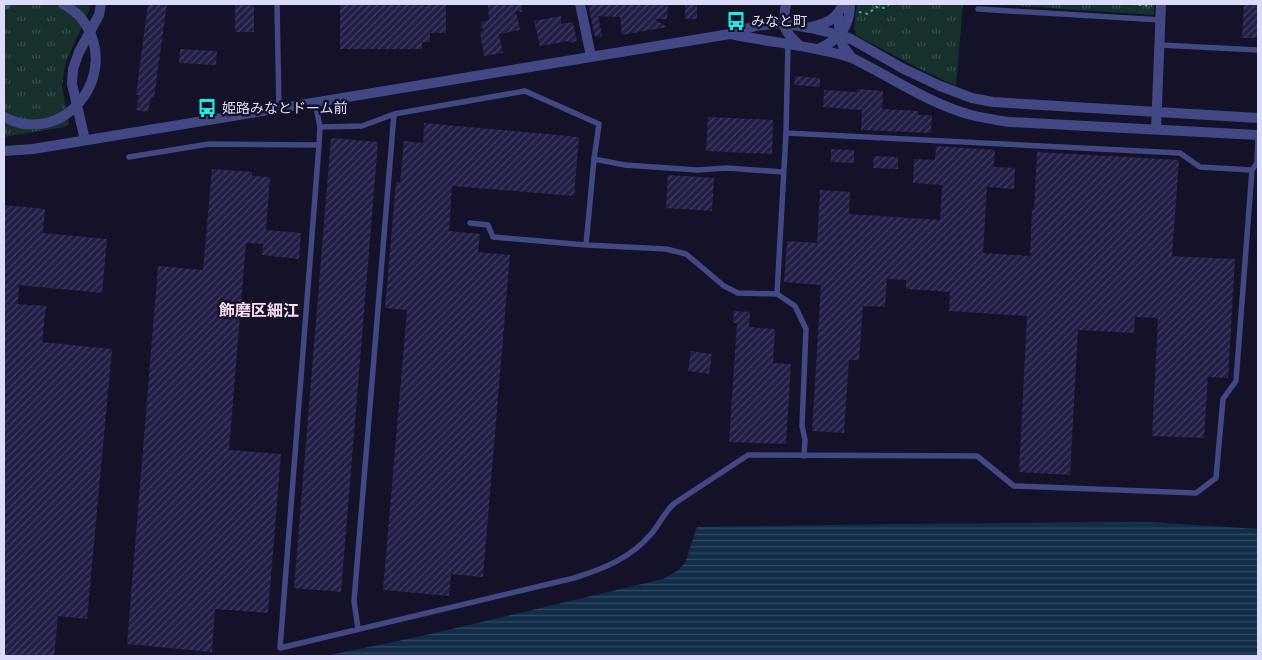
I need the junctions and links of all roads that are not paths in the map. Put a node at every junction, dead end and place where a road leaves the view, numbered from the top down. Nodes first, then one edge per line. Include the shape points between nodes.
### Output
1 (63, 4) edge
2 (101, 4) edge
3 (277, 4) edge
4 (580, 4) edge
5 (786, 4) edge
6 (843, 4) edge
7 (1161, 5) edge
8 (853, 8) edge
9 (978, 9) dead end
10 (838, 15) junction
11 (1161, 20) junction
12 (783, 23) junction
13 (810, 28) junction
14 (730, 34) junction
15 (840, 35) junction
16 (788, 44) junction
17 (1160, 45) junction
18 (800, 46) junction
19 (818, 49) junction
20 (1258, 50) edge
21 (591, 56) junction
22 (852, 58) junction
23 (315, 102) junction
24 (279, 109) junction
25 (1156, 112) junction
26 (394, 114) junction
27 (4, 117) edge
28 (1258, 118) edge
29 (320, 127) junction
30 (1156, 129) junction
31 (786, 133) junction
32 (1258, 135) edge
33 (85, 140) junction
34 (319, 145) junction
35 (4, 151) edge
36 (129, 157) dead end
37 (594, 159) junction
38 (1252, 170) junction
39 (784, 172) junction
40 (470, 223) dead end
41 (586, 245) junction
42 (777, 294) junction
43 (804, 456) junction
44 (358, 629) junction

1 - 27 street, bridge via 80,17 94,40 96,57 89,89 73,109 41,124 25,124
2 - 33 street via 99,15 73,69 72,84
3 - 24 lane
4 - 21 street
5 - 12 street
6 - 10 street
7 - 11 street
8 - 15 street
9 - 11 lane
10 - 13 street
10 - 15 street
11 - 17 street
12 - 13 street
12 - 14 street via 755,26
12 - 18 street via 787,33
13 - 15 street
14 - 16 street
14 - 21 street
15 - 19 street
15 - 22 street
15 - 25 street via 902,68 972,98 1013,104
16 - 18 street
16 - 31 lane
17 - 20 lane
17 - 25 street
18 - 19 street
19 - 22 street
21 - 23 street
22 - 30 street via 942,105 971,115 1009,122
23 - 24 street
23 - 29 lane
24 - 33 street
25 - 28 street
25 - 30 street
26 - 29 lane via 362,126
26 - 37 lane via 525,91 599,124
26 - 44 lane via 354,601
29 - 34 lane
30 - 32 street
31 - 38 lane via 1180,153 1200,167
31 - 39 lane
32 - 38 lane via 1257,162
33 - 35 street
34 - 36 lane via 209,144
34 - 44 lane via 280,648
37 - 39 lane via 625,165 697,170 727,168
37 - 41 lane
38 - 43 lane via 1236,380 1223,399 1216,478 1196,493 1014,486 977,456
39 - 42 lane
40 - 41 lane via 488,224 493,237
41 - 42 lane via 666,249 686,254 724,286 738,293
42 - 43 lane via 795,306 806,329
43 - 44 lane via 748,455 675,503 643,544 622,560 599,571

